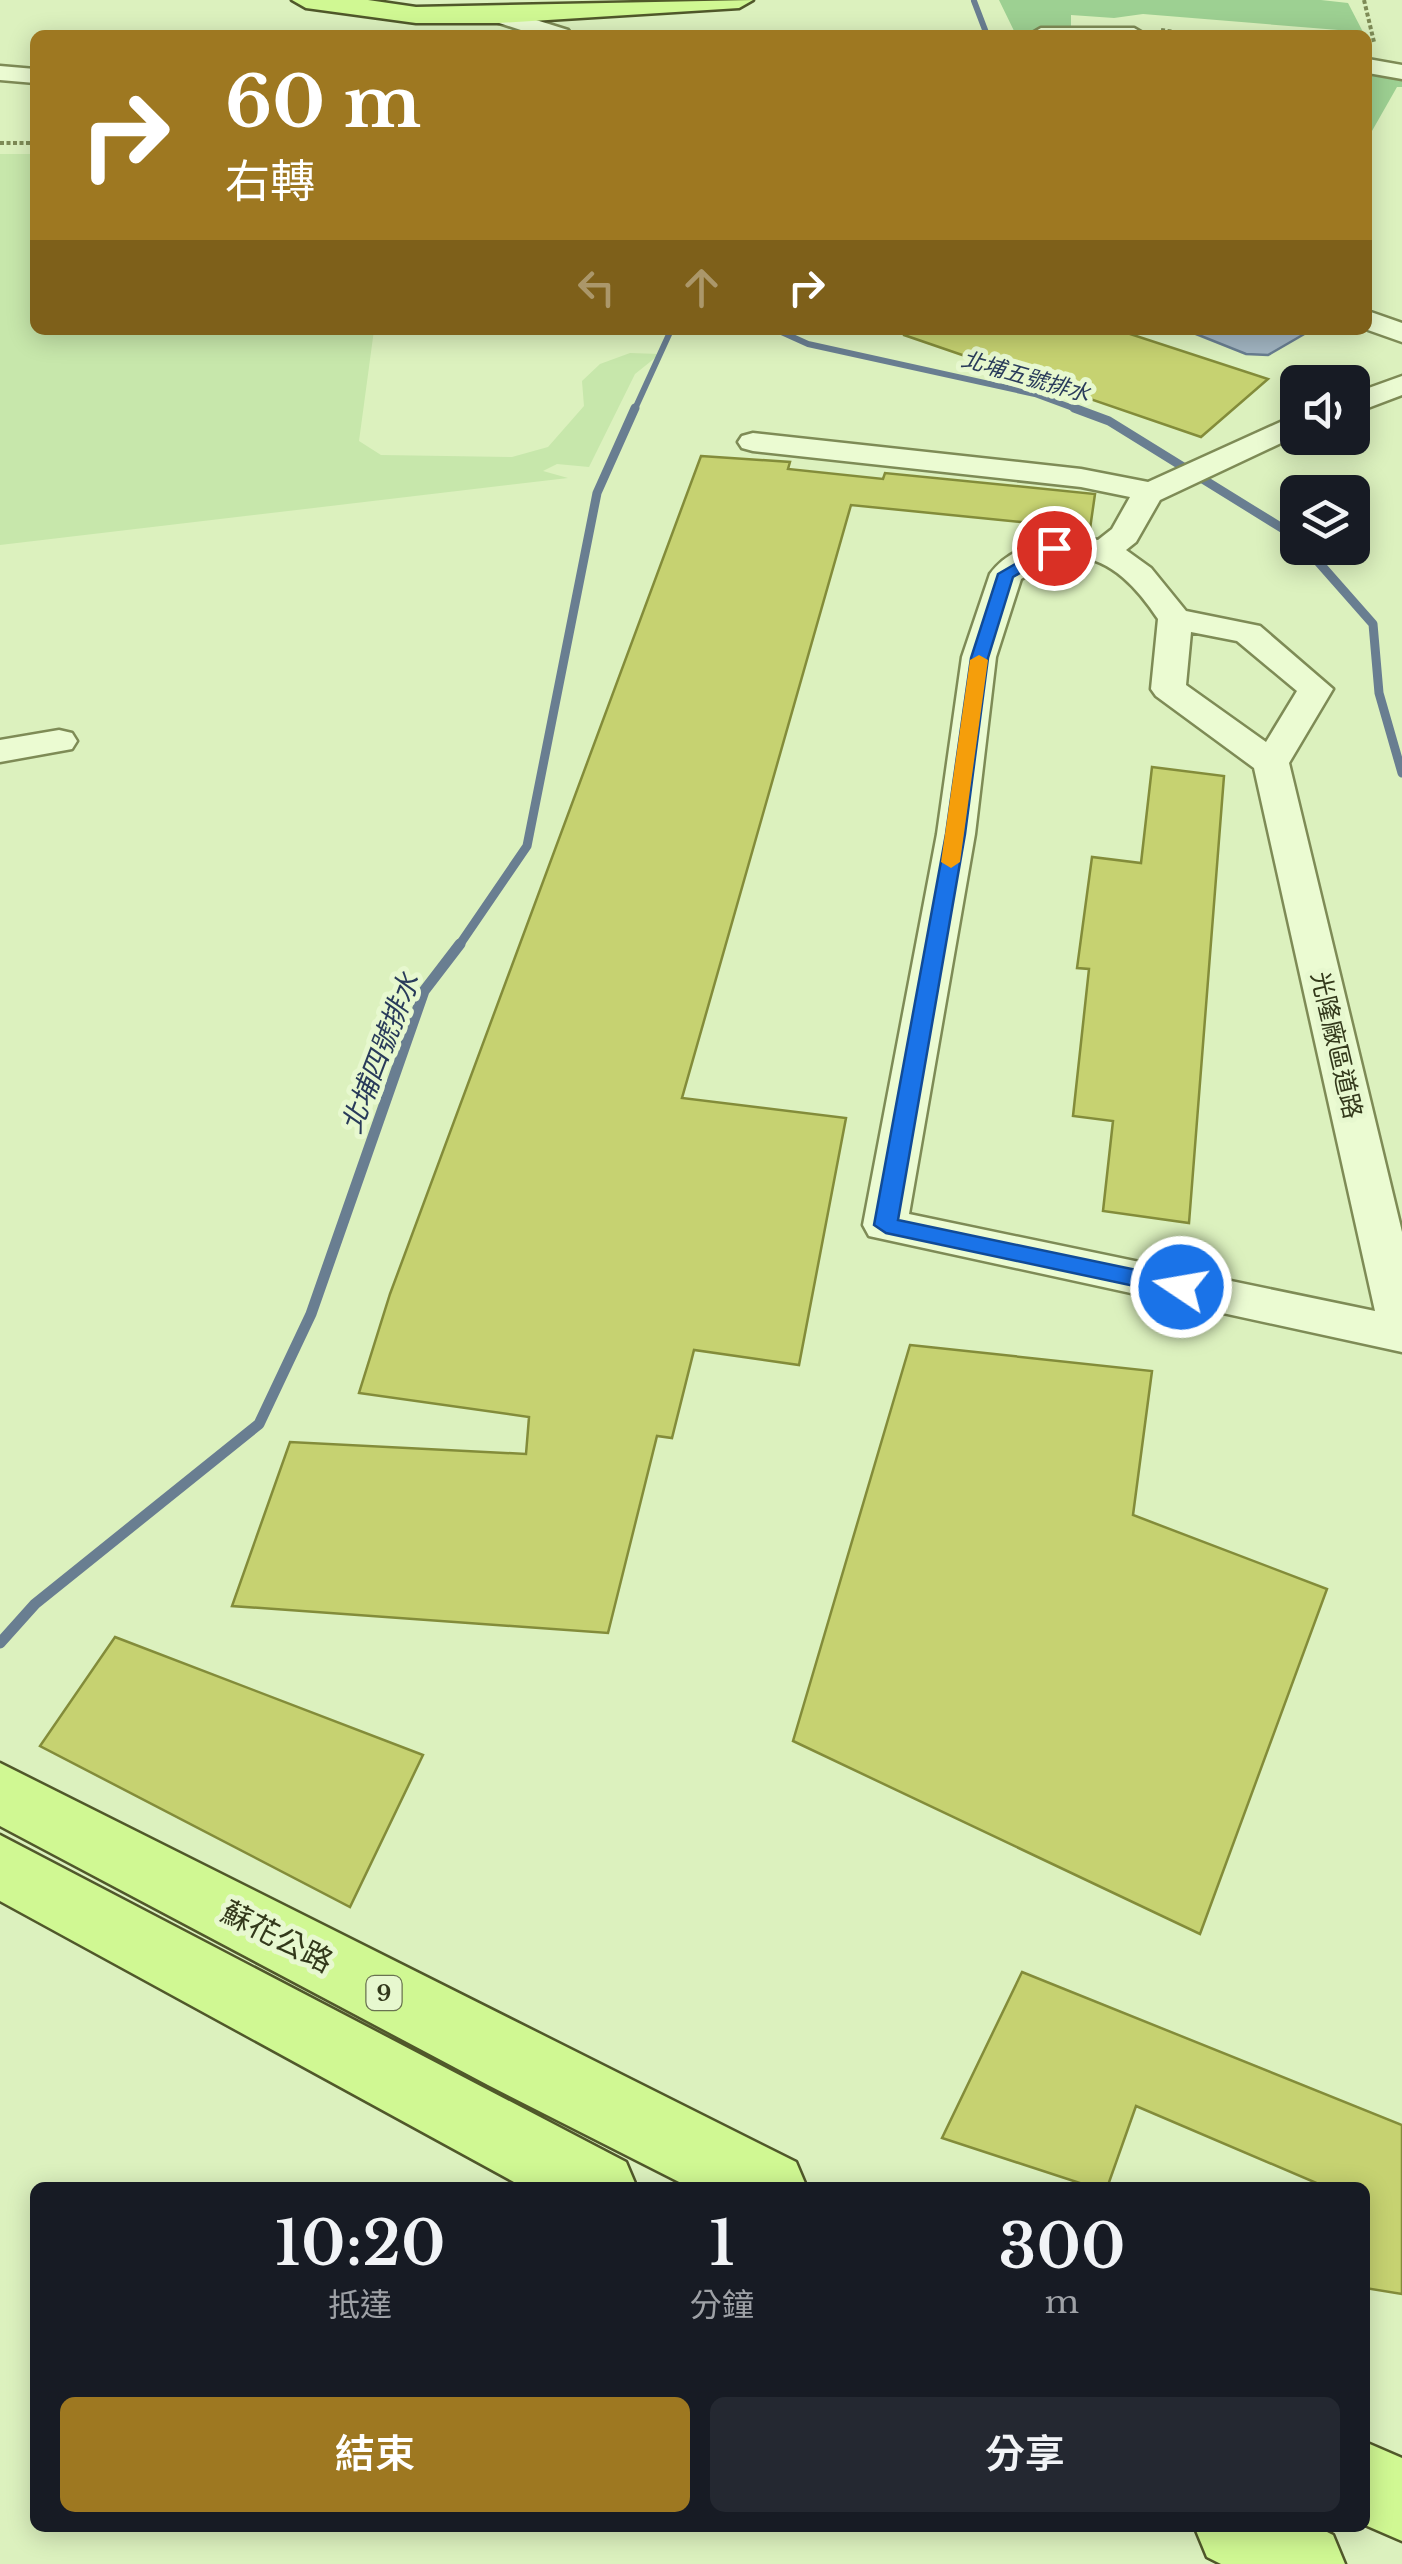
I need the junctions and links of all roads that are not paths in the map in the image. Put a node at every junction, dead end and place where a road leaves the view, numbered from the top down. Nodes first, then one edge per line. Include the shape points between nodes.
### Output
1 (306, 0) edge
2 (739, 0) edge
3 (498, 16) junction
4 (544, 30) edge
5 (1372, 58) edge
6 (1402, 72) edge
7 (0, 73) edge
8 (30, 76) edge
9 (1372, 322) edge
10 (1402, 333) edge
11 (1402, 385) edge
12 (1370, 398) edge
13 (1280, 432) edge
14 (754, 442) dead end
15 (1148, 494) junction
16 (1106, 549) junction
17 (1174, 619) junction
18 (59, 741) dead end
19 (0, 751) edge
20 (1271, 763) junction
21 (1386, 1188) edge
22 (1402, 1330) edge
23 (0, 1793) edge
24 (0, 1866) edge
25 (589, 2182) edge
26 (758, 2182) edge
27 (1370, 2485) edge
28 (1402, 2501) edge
29 (1244, 2532) edge
30 (1304, 2564) edge

1 - 3 main road via 416,15
2 - 3 main road
3 - 4 street
5 - 6 street
7 - 8 street
9 - 10 street
11 - 12 street
13 - 15 street
14 - 15 street via 1056,475
15 - 16 street via 1125,535
16 - 17 street via 1152,584
16 - 22 street via 1054,548 1006,574 1000,591 980,658 956,834 886,1225
17 - 20 street via 1168,689
17 - 20 street via 1248,633 1316,689
18 - 19 street
20 - 21 street, 光隆廠區道路
21 - 22 street, 光隆廠區道路
23 - 26 main road, 蘇花公路 / 9
24 - 25 main road
27 - 28 main road
29 - 30 main road

